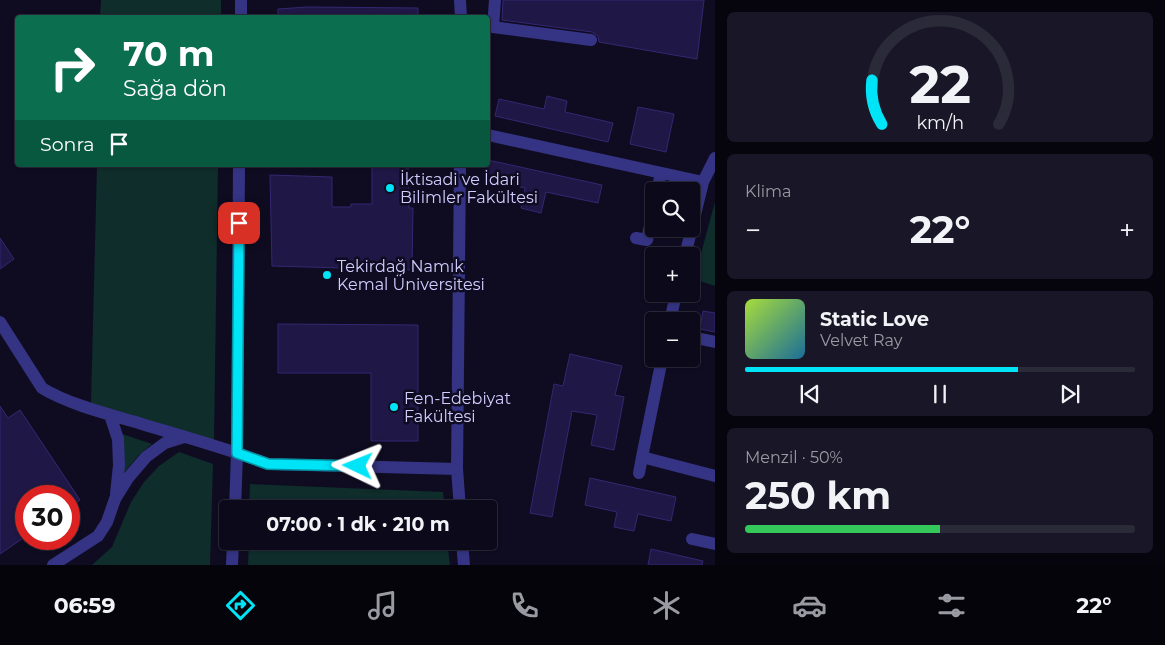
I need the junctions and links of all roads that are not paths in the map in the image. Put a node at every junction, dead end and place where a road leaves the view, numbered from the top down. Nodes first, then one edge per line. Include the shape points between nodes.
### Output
1 (241, 0) edge
2 (460, 0) edge
3 (495, 0) edge
4 (241, 15) edge
5 (461, 15) edge
6 (590, 40) dead end
7 (490, 135) edge
8 (715, 158) edge
9 (239, 167) edge
10 (460, 167) edge
11 (661, 173) junction
12 (659, 182) edge
13 (703, 182) junction
14 (647, 237) edge
15 (636, 238) dead end
16 (687, 247) edge
17 (2, 320) edge
18 (700, 339) edge
19 (715, 342) edge
20 (660, 367) edge
21 (110, 415) junction
22 (184, 436) junction
23 (237, 453) junction
24 (642, 457) junction
25 (457, 469) junction
26 (639, 473) dead end
27 (715, 476) edge
28 (115, 499) junction
29 (235, 500) edge
30 (459, 500) edge
31 (692, 539) dead end
32 (715, 544) edge
33 (233, 550) edge
34 (463, 550) edge
35 (54, 565) edge
36 (232, 565) edge
37 (464, 565) edge

1 - 4 street
2 - 5 street
3 - 6 street via 493,27
7 - 11 street
8 - 13 street
9 - 23 street
10 - 25 street
11 - 12 street
11 - 13 street
13 - 16 street
14 - 15 street via 646,240
17 - 21 street via 42,388
18 - 19 street
20 - 24 street
21 - 22 street
21 - 28 street via 118,439
22 - 23 street
22 - 28 street via 165,443 146,457
23 - 25 street via 268,464
23 - 29 street
24 - 26 street
24 - 27 street
25 - 30 street
28 - 35 street via 98,536
31 - 32 street
33 - 36 street
34 - 37 street

